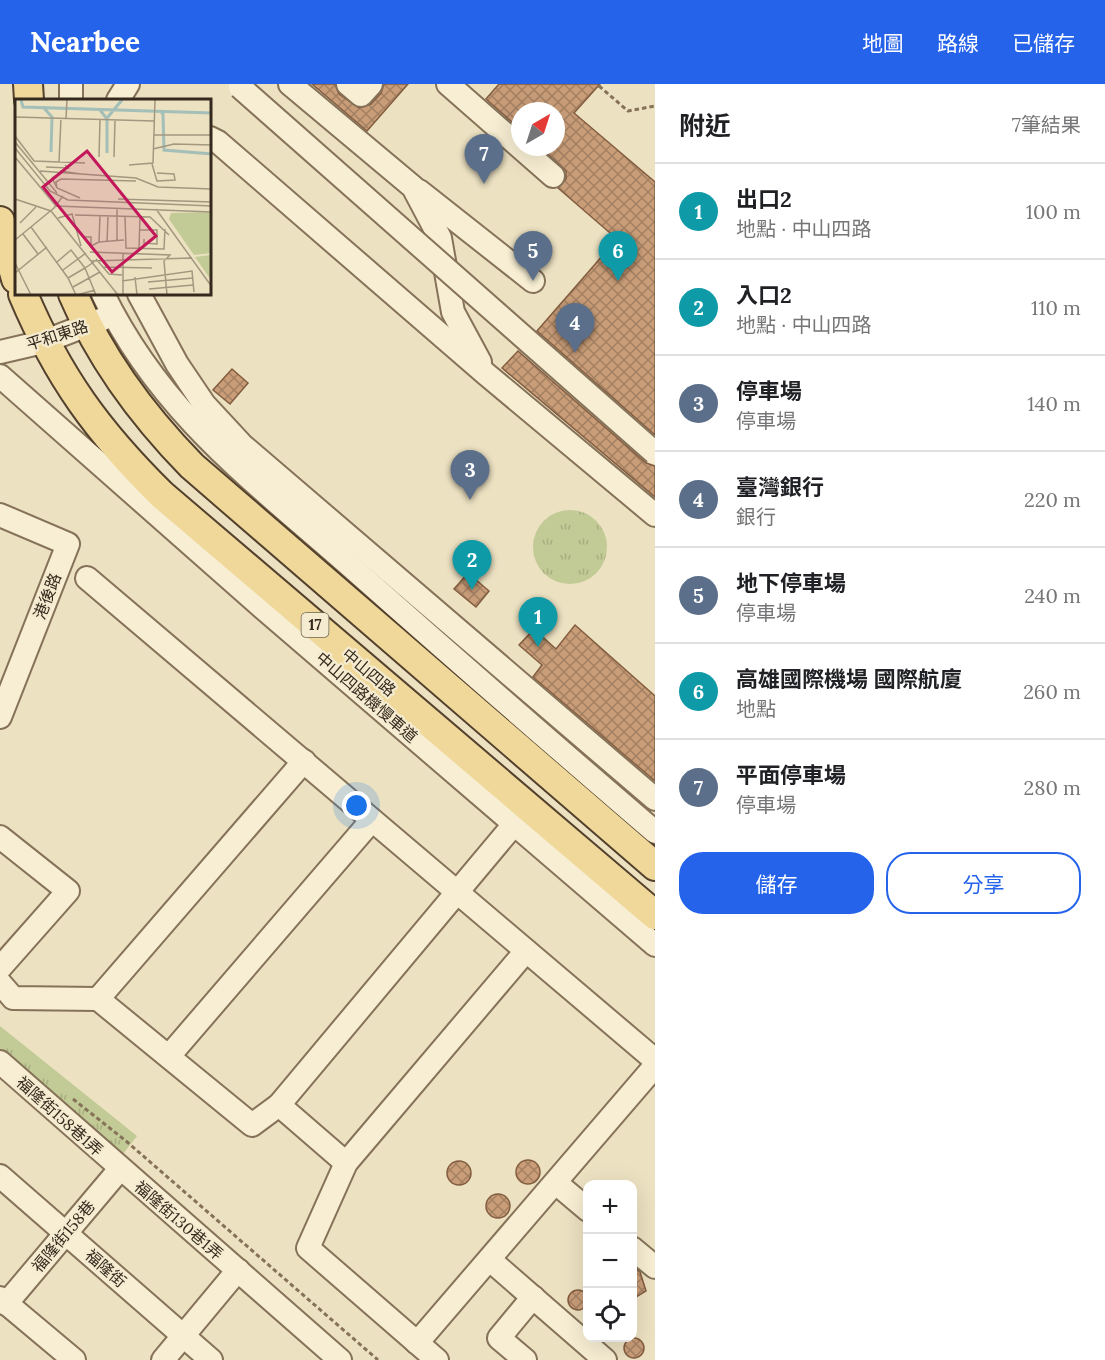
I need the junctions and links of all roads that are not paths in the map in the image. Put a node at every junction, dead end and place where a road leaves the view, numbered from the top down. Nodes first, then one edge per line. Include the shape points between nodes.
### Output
1 (28, 84) edge
2 (128, 84) edge
3 (290, 84) edge
4 (348, 84) edge
5 (371, 84) edge
6 (448, 84) edge
7 (238, 86) edge
8 (29, 99) edge
9 (119, 99) edge
10 (212, 139) edge
11 (553, 176) dead end
12 (413, 187) junction
13 (0, 221) edge
14 (15, 275) edge
15 (533, 281) dead end
16 (24, 296) edge
17 (74, 296) edge
18 (140, 296) edge
19 (107, 304) edge
20 (87, 326) junction
21 (43, 342) junction
22 (0, 352) edge
23 (486, 374) junction
24 (0, 376) edge
25 (655, 453) edge
26 (0, 515) edge
27 (655, 515) edge
28 (87, 578) dead end
29 (0, 717) edge
30 (303, 760) junction
31 (655, 799) edge
32 (372, 820) junction
33 (516, 824) junction
34 (655, 832) edge
35 (0, 837) edge
36 (655, 866) edge
37 (457, 893) junction
38 (655, 915) edge
39 (655, 945) edge
40 (526, 951) junction
41 (0, 968) edge
42 (0, 983) edge
43 (98, 999) junction
44 (169, 1056) junction
45 (655, 1060) edge
46 (0, 1062) edge
47 (655, 1066) edge
48 (279, 1105) junction
49 (346, 1163) junction
50 (120, 1169) junction
51 (0, 1176) edge
52 (556, 1183) junction
53 (583, 1206) edge
54 (66, 1233) junction
55 (637, 1251) edge
56 (490, 1260) junction
57 (655, 1267) edge
58 (238, 1270) junction
59 (533, 1298) junction
60 (3, 1301) edge
61 (183, 1336) junction
62 (417, 1343) junction
63 (74, 1360) edge
64 (163, 1360) edge
65 (211, 1360) edge
66 (340, 1360) edge
67 (437, 1360) edge
68 (525, 1360) edge
69 (605, 1360) edge

1 - 8 main road
2 - 9 street
3 - 12 street
4 - 5 street via 361,95
6 - 11 street
7 - 25 street, bridge
10 - 23 street
12 - 15 street
12 - 23 street via 440,237 453,312
13 - 14 main road
16 - 21 main road, 中山四路 / 17
17 - 20 main road, 17
18 - 31 street via 204,404 242,445
19 - 20 street, 平和東路
19 - 34 street via 150,375 220,453
20 - 21 street, 平和東路
20 - 36 main road, 17 via 126,390 192,466
21 - 22 street, 平和東路
21 - 38 main road, 中山四路 / 17 via 87,412 118,451 162,495
23 - 27 street
24 - 33 street, 中山四路機慢車道
26 - 29 street, 港後路 via 68,544
28 - 30 street
30 - 32 street
30 - 43 street
32 - 37 street
32 - 44 street
33 - 37 street
33 - 39 street, 中山四路機慢車道
35 - 41 street via 68,891
37 - 40 street
37 - 48 street
40 - 45 street
40 - 49 street
42 - 43 street via 13,998
43 - 44 street
44 - 48 street via 252,1125
46 - 50 street, 福隆街158巷1弄
47 - 52 street
48 - 49 street
49 - 62 street via 308,1248
50 - 54 street, 福隆街158巷
50 - 58 street, 福隆街130巷1弄
51 - 54 street, 福隆街
52 - 53 street
52 - 56 street
54 - 60 street, 福隆街158巷
54 - 61 street, 福隆街
55 - 57 street
56 - 59 street
56 - 62 street
58 - 61 street
58 - 66 street, 福隆街130巷1弄
59 - 68 street via 499,1338
59 - 69 street
60 - 63 street
61 - 64 street
61 - 65 street, 福隆街
62 - 67 street

